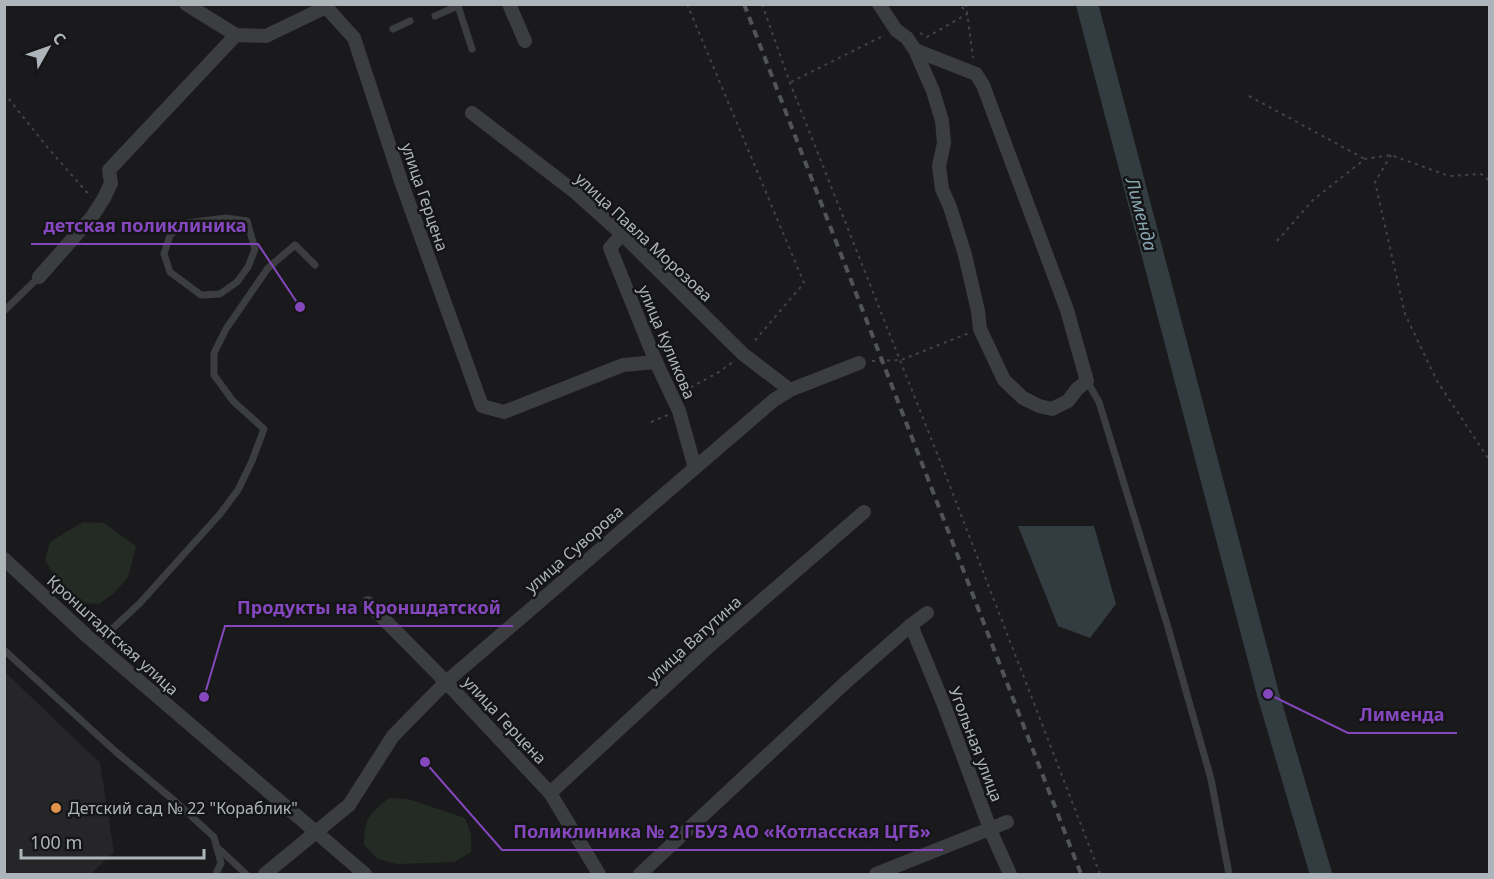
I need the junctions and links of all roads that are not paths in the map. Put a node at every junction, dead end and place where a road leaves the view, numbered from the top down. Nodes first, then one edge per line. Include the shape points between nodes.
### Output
1 (186, 4) edge
2 (509, 4) edge
3 (879, 4) edge
4 (327, 5) edge
5 (459, 5) edge
6 (435, 16) dead end
7 (410, 21) dead end
8 (393, 29) dead end
9 (236, 36) junction
10 (525, 41) dead end
11 (472, 50) dead end
12 (915, 50) junction
13 (472, 112) dead end
14 (247, 221) joint
15 (622, 234) junction
16 (315, 265) dead end
17 (39, 277) joint
18 (4, 311) edge
19 (656, 362) junction
20 (859, 363) road end
21 (1087, 381) junction
22 (790, 390) junction
23 (695, 468) junction
24 (864, 512) dead end
25 (4, 559) edge
26 (368, 603) dead end
27 (927, 613) dead end
28 (911, 625) junction
29 (96, 644) junction
30 (4, 650) edge
31 (446, 681) junction
32 (550, 793) junction
33 (1007, 822) dead end
34 (990, 829) junction
35 (316, 832) junction
36 (217, 847) junction
37 (216, 874) edge
38 (246, 874) edge
39 (265, 874) edge
40 (365, 874) edge
41 (599, 874) edge
42 (640, 874) edge
43 (876, 874) edge
44 (1010, 874) edge
45 (1229, 874) edge

1 - 9 street
2 - 10 street
3 - 12 street
4 - 9 street via 266,36
4 - 19 street, улица Герцена via 354,38 482,406 504,412 623,365
5 - 6 lane
5 - 11 lane
7 - 8 lane
9 - 17 street via 109,170 111,183 92,217
12 - 21 street via 976,74 983,85 1067,310
12 - 21 street via 942,121 942,189 965,255 980,329 1004,380 1023,398 1052,409 1068,401
13 - 15 street, улица Павла Морозова
14 - 14 lane via 226,218 186,223 170,235 167,244 164,254 170,272 201,295 220,294 237,282 255,249
15 - 19 street, улица Куликова via 610,248
15 - 22 street, улица Павла Морозова via 743,354
16 - 29 lane via 295,245 268,268 214,353 214,375 232,402 264,429 238,490 176,564
17 - 18 lane
19 - 23 street, улица Куликова via 678,411
20 - 22 street, улица Суворова
21 - 45 lane via 1099,402 1167,624 1211,779
22 - 23 street, улица Суворова
23 - 31 street, улица Суворова
24 - 32 street, улица Ватутина via 707,648
25 - 29 street, Кронштадтская улица
26 - 31 street, улица Герцена
27 - 28 street
28 - 34 street, Угольная улица
28 - 42 street
29 - 35 street, Кронштадтская улица
30 - 36 lane via 214,837
31 - 32 street, улица Герцена
31 - 35 street, улица Суворова via 393,736 349,805
32 - 41 street, улица Герцена
33 - 34 street
34 - 43 street
34 - 44 street, Угольная улица
35 - 39 street, улица Суворова
35 - 40 street, Кронштадтская улица
36 - 37 lane via 221,863
36 - 38 lane

